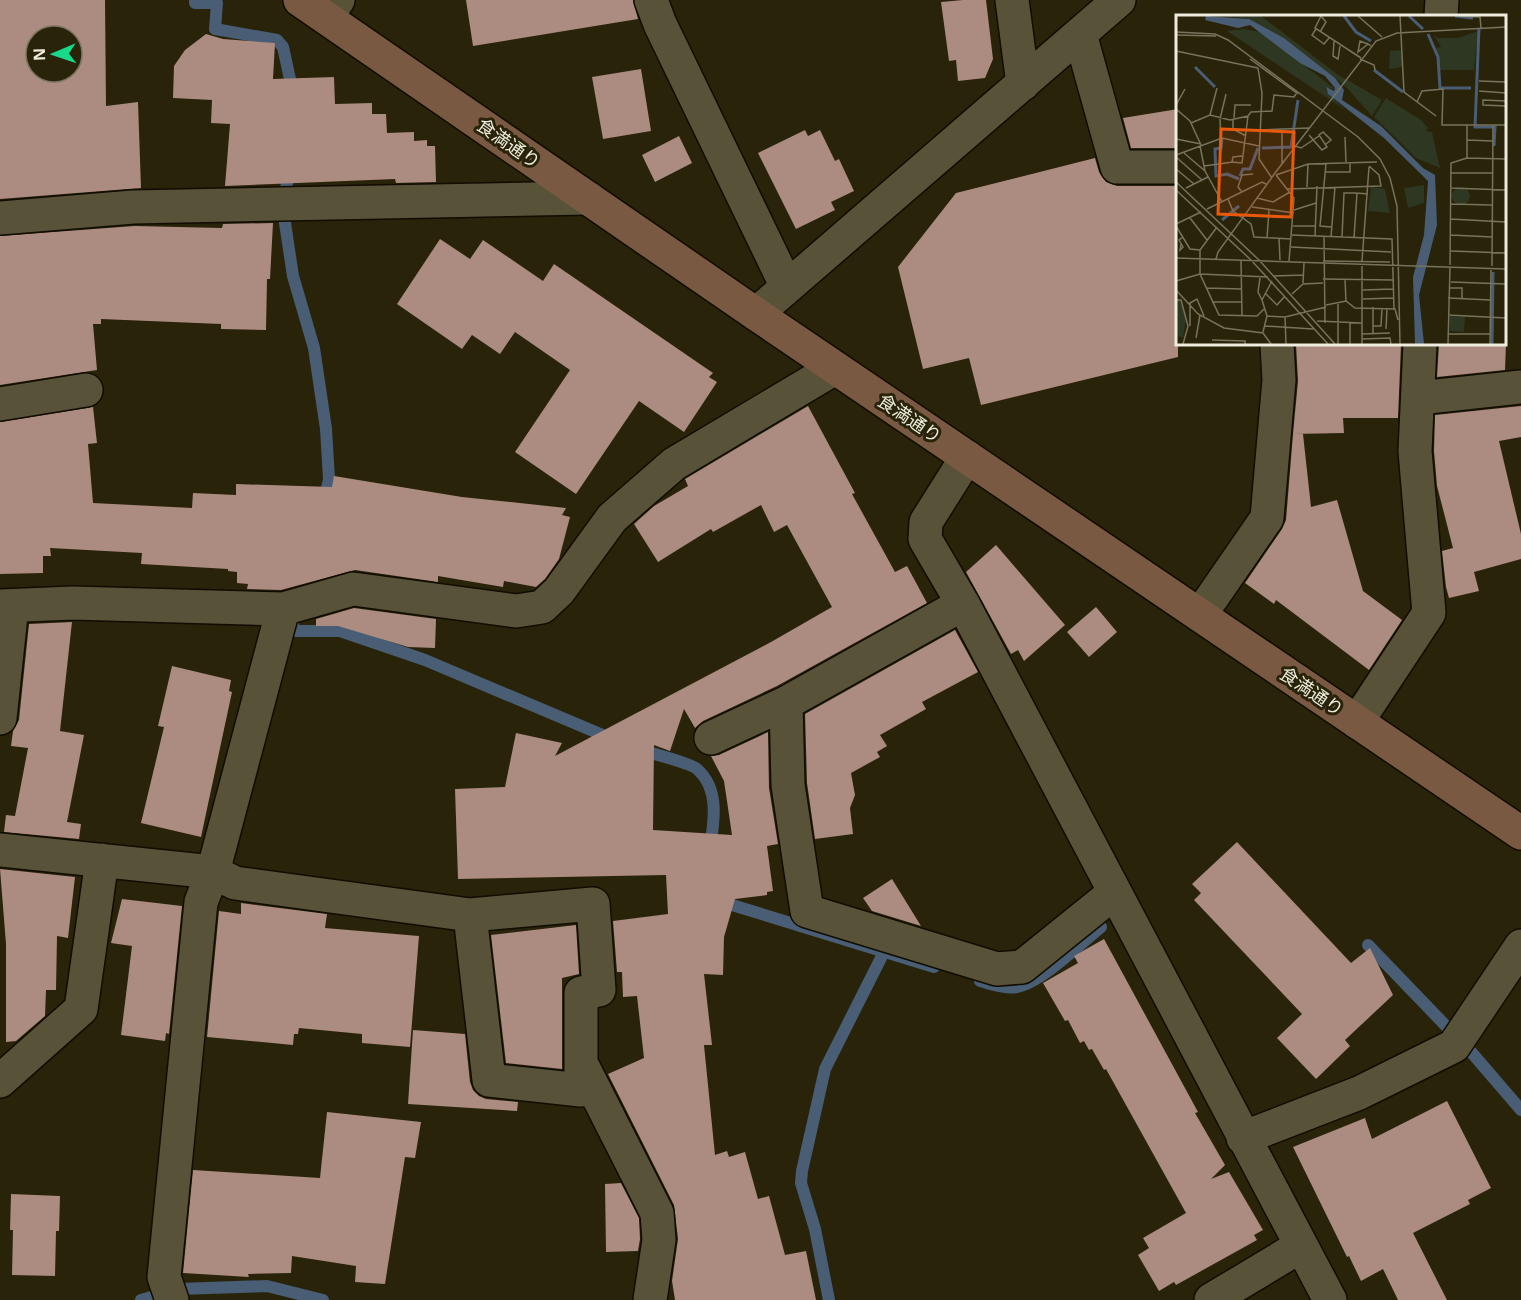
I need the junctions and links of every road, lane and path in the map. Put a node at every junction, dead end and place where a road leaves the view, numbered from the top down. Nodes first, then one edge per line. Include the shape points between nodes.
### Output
1 (300, 0) edge
2 (651, 0) edge
3 (1012, 0) edge
4 (1119, 0) edge
5 (1443, 0) edge
6 (332, 9) edge
7 (1441, 15) edge
8 (1080, 34) junction
9 (1023, 84) junction
10 (1176, 167) edge
11 (588, 198) junction
12 (0, 218) edge
13 (787, 287) junction
14 (756, 314) junction
15 (1277, 345) edge
16 (1420, 345) edge
17 (835, 368) junction
18 (1521, 387) edge
19 (86, 390) dead end
20 (1419, 398) junction
21 (0, 404) edge
22 (967, 457) junction
23 (963, 604) junction
24 (6, 606) edge
25 (283, 609) junction
26 (1200, 615) junction
27 (786, 703) junction
28 (0, 718) edge
29 (1357, 722) junction
30 (711, 738) dead end
31 (1521, 833) edge
32 (0, 850) edge
33 (102, 860) junction
34 (213, 872) junction
35 (1115, 892) junction
36 (470, 915) junction
37 (1521, 946) edge
38 (581, 1063) junction
39 (0, 1081) edge
40 (1243, 1137) junction
41 (1301, 1246) junction
42 (172, 1300) edge
43 (650, 1300) edge
44 (1211, 1300) edge
45 (1330, 1300) edge

1 - 6 street, 食満通り
2 - 13 street
3 - 9 street
4 - 8 street
5 - 7 street
6 - 11 street, 食満通り
8 - 9 street
8 - 10 street via 1117,167
9 - 13 street
11 - 12 street via 133,207
11 - 14 street, 食満通り
13 - 14 street
14 - 17 street, 食満通り
15 - 26 street via 1279,380 1267,518
16 - 20 street
17 - 22 street, 食満通り
17 - 25 street via 674,464 612,518 559,591 542,607 516,611 353,589
18 - 20 street
19 - 21 street
20 - 29 street via 1415,451 1430,613
22 - 23 street via 930,514 925,539
22 - 26 street, 食満通り
23 - 27 street
23 - 35 street
24 - 25 street via 73,603
24 - 28 street
25 - 34 street
26 - 29 street, 食満通り
27 - 30 street
27 - 35 street via 788,786 807,911 997,969 1022,967
29 - 31 street, 食満通り
32 - 33 street
33 - 34 street
33 - 39 street via 81,1009
34 - 36 street via 234,883
34 - 42 street via 201,902 165,1266 164,1278
35 - 40 street
36 - 38 street via 489,1080 581,1090
36 - 38 street via 592,904 599,990 581,993
37 - 40 street via 1454,1046 1359,1093
38 - 43 street via 657,1213 659,1240
40 - 41 street
41 - 44 street
41 - 45 street

